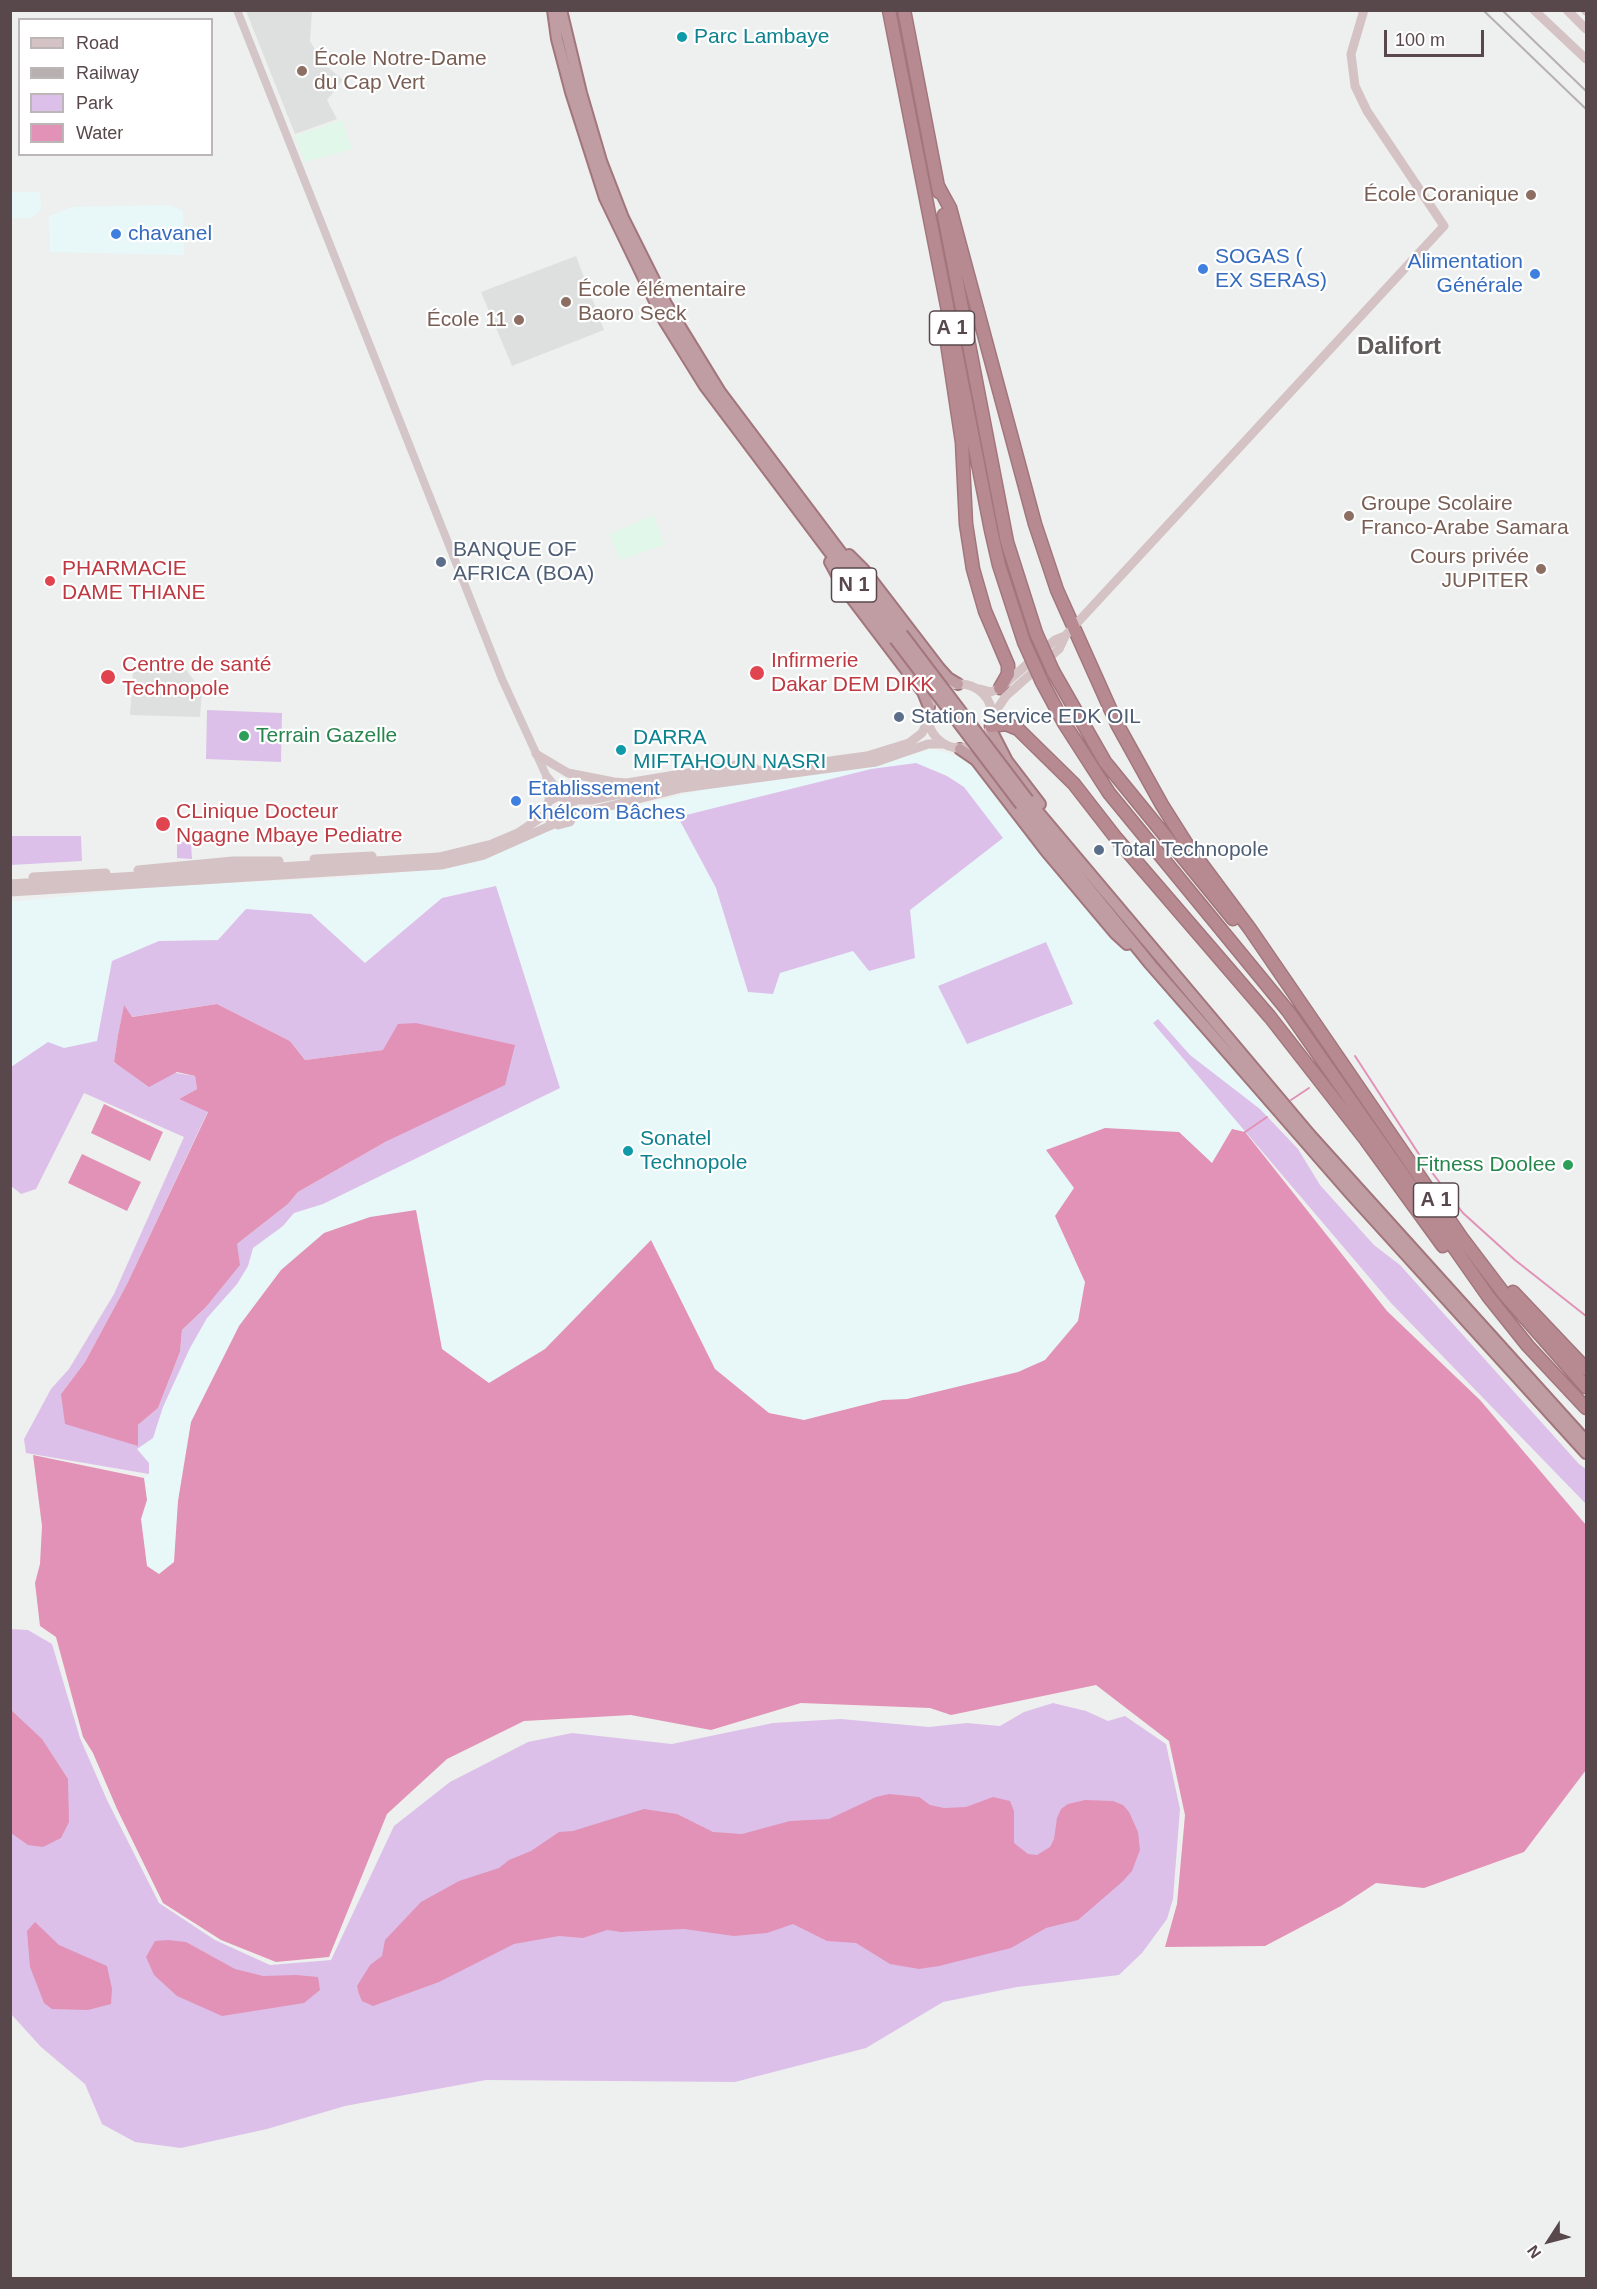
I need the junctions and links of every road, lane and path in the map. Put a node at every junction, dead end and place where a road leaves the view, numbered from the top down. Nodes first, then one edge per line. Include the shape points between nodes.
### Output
1 (237, 10) edge
2 (553, 10) edge
3 (561, 10) edge
4 (889, 10) edge
5 (904, 10) edge
6 (1364, 10) edge
7 (1534, 10) edge
8 (1567, 10) edge
9 (1587, 29) edge
10 (1587, 60) edge
11 (938, 186) junction
12 (948, 309) junction
13 (816, 528) junction
14 (1069, 632) junction
15 (958, 684) junction
16 (977, 688) junction
17 (1000, 688) junction
18 (929, 707) junction
19 (928, 721) junction
20 (992, 723) junction
21 (944, 744) junction
22 (960, 749) junction
23 (536, 753) junction
24 (756, 769) junction
25 (546, 775) junction
26 (627, 783) junction
27 (567, 798) junction
28 (601, 798) junction
29 (549, 801) junction
30 (546, 814) junction
31 (574, 815) junction
32 (554, 824) junction
33 (439, 857) junction
34 (212, 863) junction
35 (239, 868) junction
36 (10, 878) edge
37 (10, 884) edge
38 (10, 892) edge
39 (1156, 961) junction
40 (1300, 1002) junction
41 (1461, 1237) junction
42 (1488, 1296) junction
43 (1587, 1369) edge
44 (1587, 1387) edge
45 (1587, 1408) edge
46 (1587, 1441) edge
47 (1587, 1453) edge

1 - 23 street via 502,679
2 - 13 highway via 571,92 599,181 649,292 705,386
3 - 13 highway via 602,161 643,260 696,356
4 - 12 highway, A 1
5 - 11 highway, A 1
6 - 14 main road via 1352,54 1355,86 1367,111 1444,226
7 - 10 main road
8 - 9 main road
11 - 14 highway via 950,208 1040,541
11 - 40 highway, A 1, bridge via 1007,542 1036,633 1097,750 1120,783
12 - 17 highway via 945,330 964,453 967,533 978,591 1008,665
12 - 42 highway, A 1, bridge via 996,554 1024,642 1064,723 1109,793 1288,1011
13 - 15 highway via 864,570 939,668
13 - 18 highway via 844,588 923,692
13 - 39 highway, N 1, bridge via 1025,802
14 - 17 main road via 1055,639
14 - 20 main road via 1059,650 1006,696
14 - 40 highway via 1162,805
15 - 16 main road
15 - 18 main road via 938,693
16 - 17 main road via 991,692
16 - 20 main road via 988,699
18 - 19 main road
19 - 21 main road
19 - 24 main road via 918,737 892,750
20 - 22 main road via 974,746
20 - 39 highway via 1007,761 1132,916
20 - 42 highway via 1018,729 1074,784 1241,981 1366,1140 1436,1237
21 - 22 main road
21 - 31 main road via 928,744 876,762 682,788
22 - 39 highway via 976,760 1115,933
23 - 25 street
23 - 26 main road via 559,769 585,778
24 - 26 main road via 748,763
24 - 28 main road
25 - 27 street
25 - 29 street
26 - 28 main road
27 - 28 main road
27 - 29 main road via 558,796
27 - 31 main road via 574,807
29 - 30 main road
30 - 32 main road
30 - 33 main road via 518,833 492,844
31 - 32 main road via 566,824
32 - 38 main road via 484,855 441,865
33 - 34 main road via 429,852
33 - 35 main road
34 - 35 main road
34 - 36 main road
35 - 37 main road
39 - 46 highway
39 - 47 highway via 1356,1200
40 - 41 highway, A 1
41 - 43 highway
41 - 44 highway, A 1 via 1512,1303
42 - 45 highway, A 1 via 1528,1346

